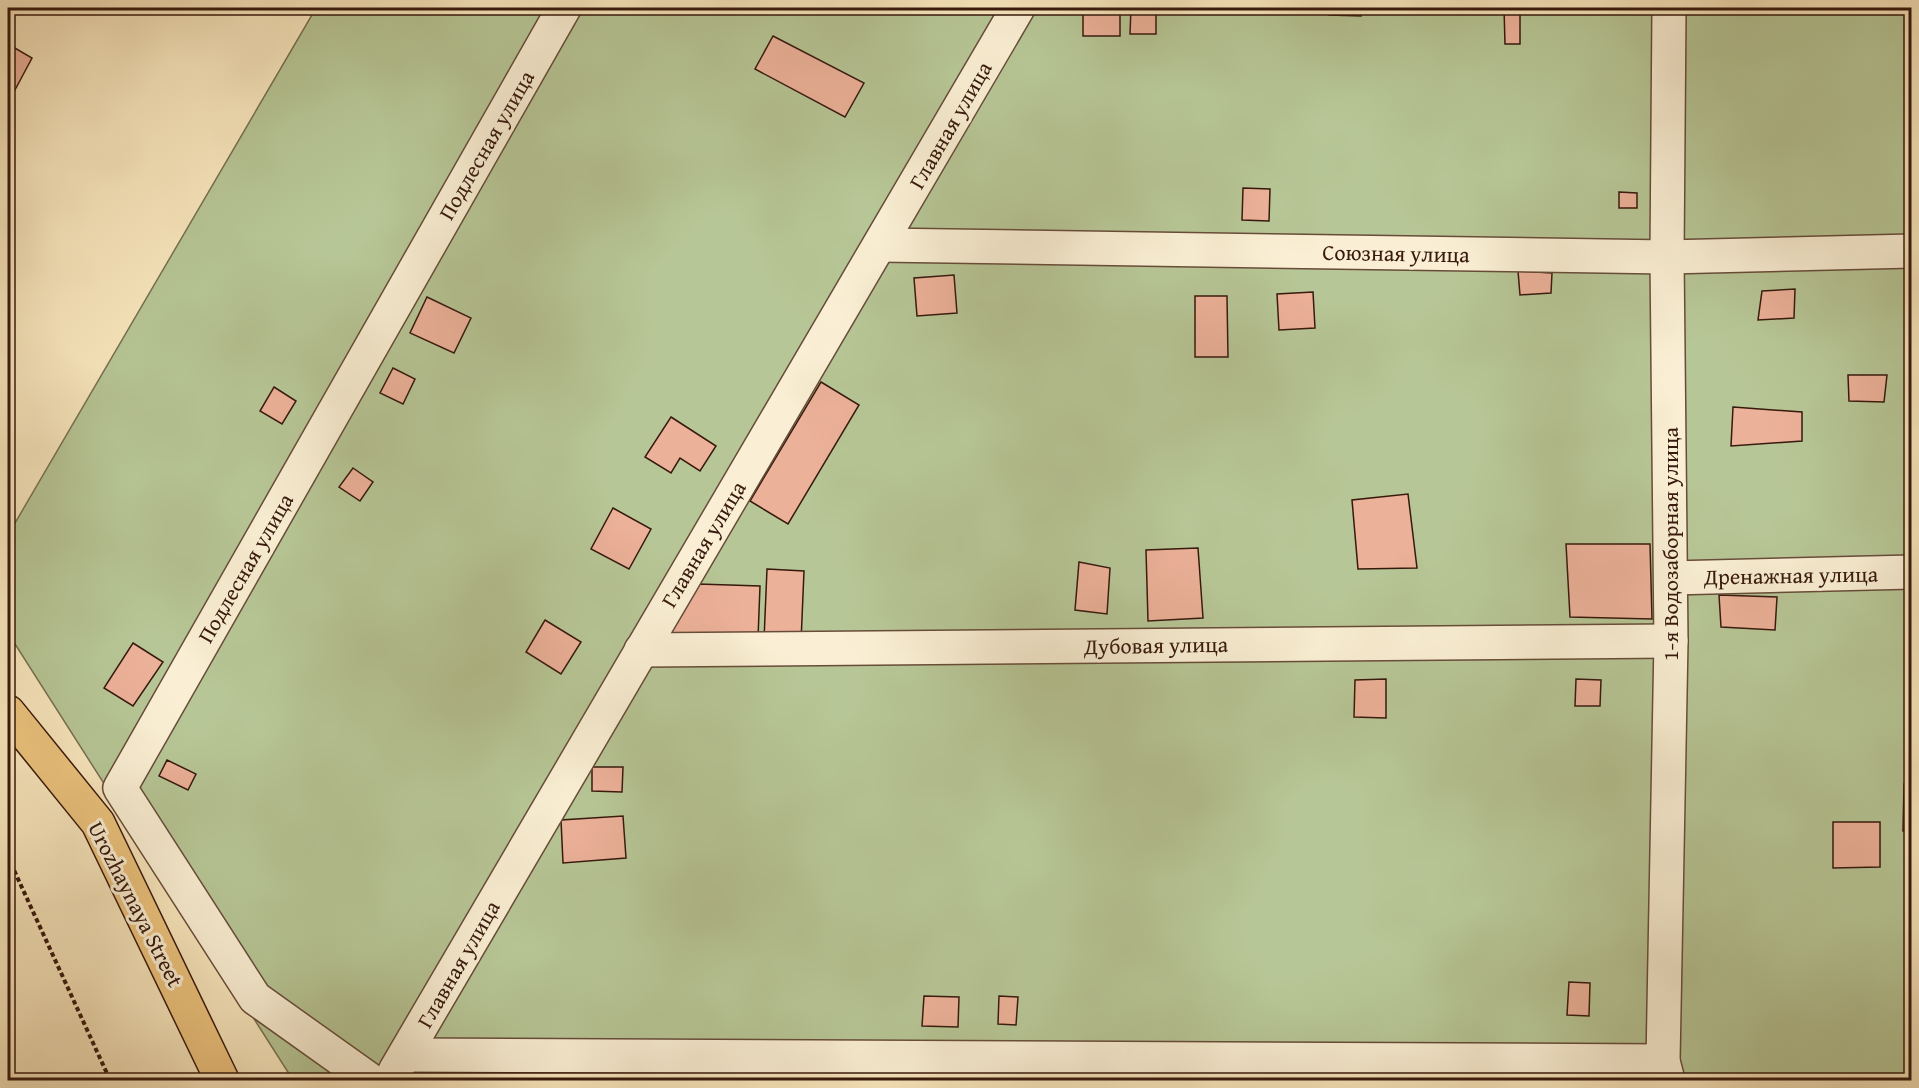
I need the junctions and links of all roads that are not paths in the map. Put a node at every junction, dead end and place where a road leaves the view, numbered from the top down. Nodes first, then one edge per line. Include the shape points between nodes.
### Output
1 (564, 8) edge
2 (1018, 8) edge
3 (1669, 8) edge
4 (880, 245) junction
5 (1911, 251) edge
6 (1667, 257) junction
7 (1911, 572) edge
8 (1671, 578) junction
9 (1671, 641) junction
10 (641, 650) junction
11 (8, 712) edge
12 (397, 1068) edge
13 (1666, 1071) edge
14 (222, 1080) edge
15 (370, 1080) edge

1 - 15 street, Подлесная улица via 120,788 255,998
2 - 4 street, Главная улица
3 - 6 street, 1-я Водозаборная улица
4 - 6 street, Союзная улица
4 - 10 street, Главная улица
5 - 6 street, Союзная улица
6 - 8 street, 1-я Водозаборная улица
7 - 8 street, Дренажная улица
8 - 9 street, 1-я Водозаборная улица
9 - 10 street, Дубовая улица
9 - 13 street, 1-я Водозаборная улица
10 - 12 street, Главная улица
11 - 14 main road, Urozhaynaya Street via 98,823
12 - 13 street

